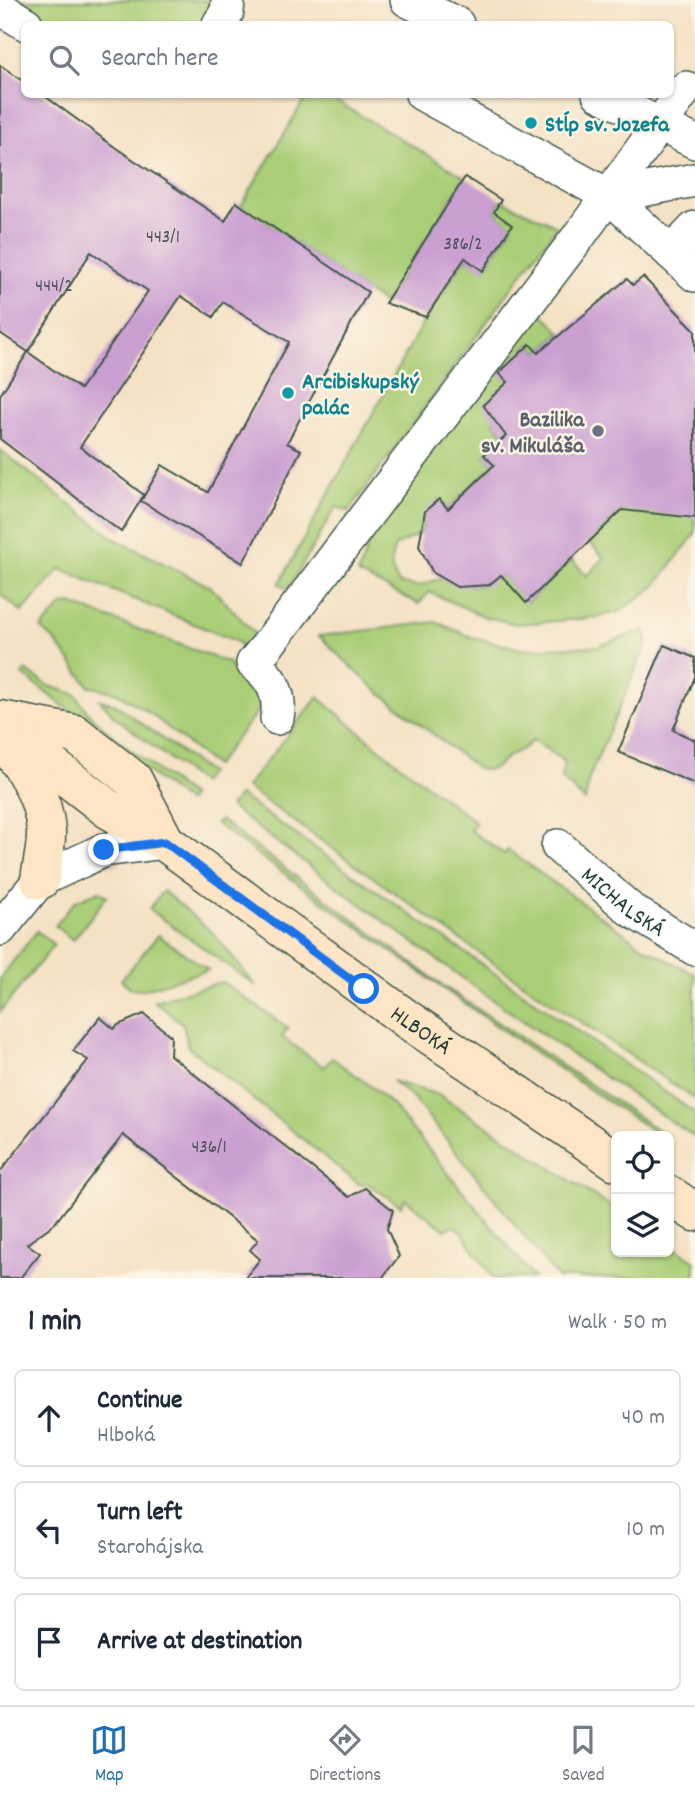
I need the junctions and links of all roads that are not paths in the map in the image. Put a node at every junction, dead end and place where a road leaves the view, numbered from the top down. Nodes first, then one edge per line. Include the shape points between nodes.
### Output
1 (228, 0) edge
2 (399, 0) edge
3 (407, 0) edge
4 (0, 8) edge
5 (21, 21) edge
6 (221, 21) edge
7 (402, 21) edge
8 (451, 21) edge
9 (686, 88) dead end
10 (429, 98) edge
11 (607, 98) edge
12 (660, 124) junction
13 (695, 142) edge
14 (695, 180) edge
15 (609, 196) junction
16 (695, 228) edge
17 (671, 253) junction
18 (695, 275) edge
19 (277, 718) dead end
20 (0, 720) edge
21 (0, 726) edge
22 (0, 734) edge
23 (46, 831) junction
24 (165, 842) junction
25 (558, 846) dead end
26 (40, 880) junction
27 (0, 929) edge
28 (695, 948) edge
29 (611, 1158) edge
30 (674, 1198) edge
31 (695, 1212) edge

1 - 6 street
2 - 7 street
3 - 8 street
4 - 5 street
9 - 12 street
10 - 15 street
11 - 12 street
12 - 13 street
12 - 15 street
14 - 15 street
15 - 17 street
15 - 19 street via 253,663 271,680 278,697
16 - 17 street
17 - 18 street
20 - 24 street, HLBOKÁ via 75,734 133,780
21 - 24 street, HLBOKÁ via 108,808
22 - 23 street via 35,785
23 - 24 street, HLBOKÁ via 80,818
23 - 26 street
24 - 26 street via 104,850
24 - 29 street, HLBOKÁ via 408,1020
25 - 28 street, MICHALSKÁ via 631,910
26 - 27 street
30 - 31 street

